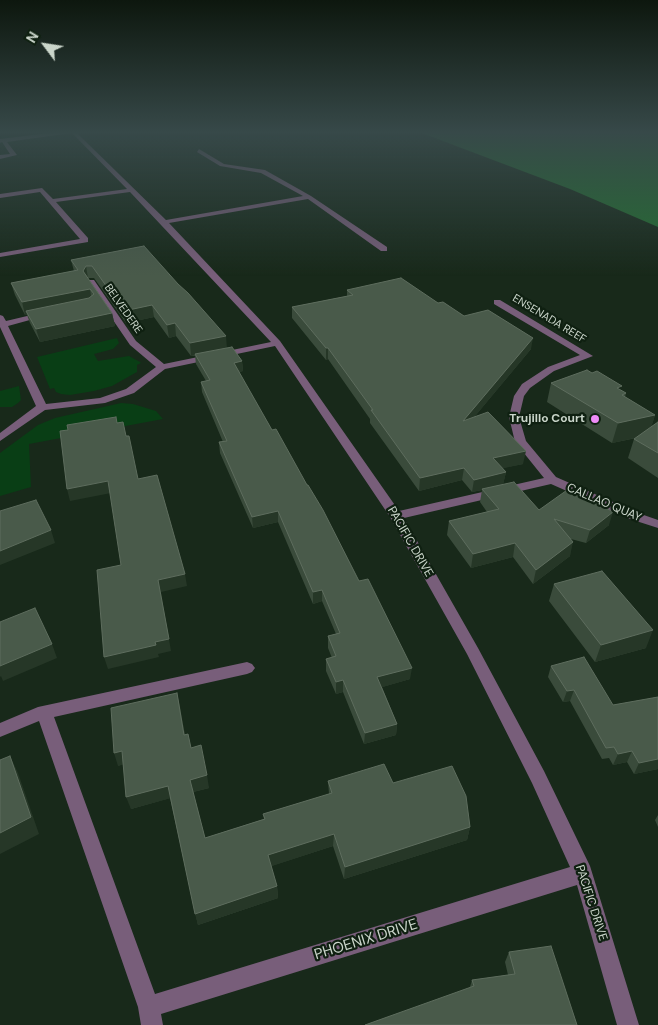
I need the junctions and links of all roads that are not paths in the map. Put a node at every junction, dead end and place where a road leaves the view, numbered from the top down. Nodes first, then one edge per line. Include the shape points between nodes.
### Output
1 (121, 180) edge
2 (279, 180) edge
3 (131, 190) junction
4 (0, 196) edge
5 (309, 197) junction
6 (53, 201) junction
7 (164, 222) junction
8 (384, 249) dead end
9 (0, 255) edge
10 (91, 282) edge
11 (497, 302) dead end
12 (56, 313) edge
13 (1, 321) edge
14 (277, 343) junction
15 (588, 356) joint
16 (162, 367) junction
17 (42, 407) junction
18 (0, 438) edge
19 (552, 480) junction
20 (396, 516) junction
21 (658, 524) edge
22 (247, 668) dead end
23 (44, 712) junction
24 (0, 730) edge
25 (583, 873) junction
26 (151, 1016) edge
27 (628, 1025) edge

1 - 3 street, PACIFIC DRIVE
2 - 5 street
3 - 6 street
3 - 7 street, PACIFIC DRIVE
4 - 6 street via 42,190
5 - 7 street
5 - 8 street
6 - 9 street via 85,240
7 - 14 street, PACIFIC DRIVE
10 - 16 street, BELVEDERE via 133,344
11 - 15 street, ENSENADA REEF
12 - 13 street
13 - 17 street
14 - 16 street
14 - 20 street, PACIFIC DRIVE
15 - 19 street, CALLAO QUAY via 550,369 531,380 519,396 514,417 521,442
16 - 17 street via 130,391 100,401
17 - 18 street
19 - 20 street, CALLAO QUAY
19 - 21 street, CALLAO QUAY
20 - 25 street, PACIFIC DRIVE via 473,652
22 - 23 street
23 - 24 street
23 - 26 street, PHOENIX DRIVE
25 - 26 street, PHOENIX DRIVE
25 - 27 street, PACIFIC DRIVE

